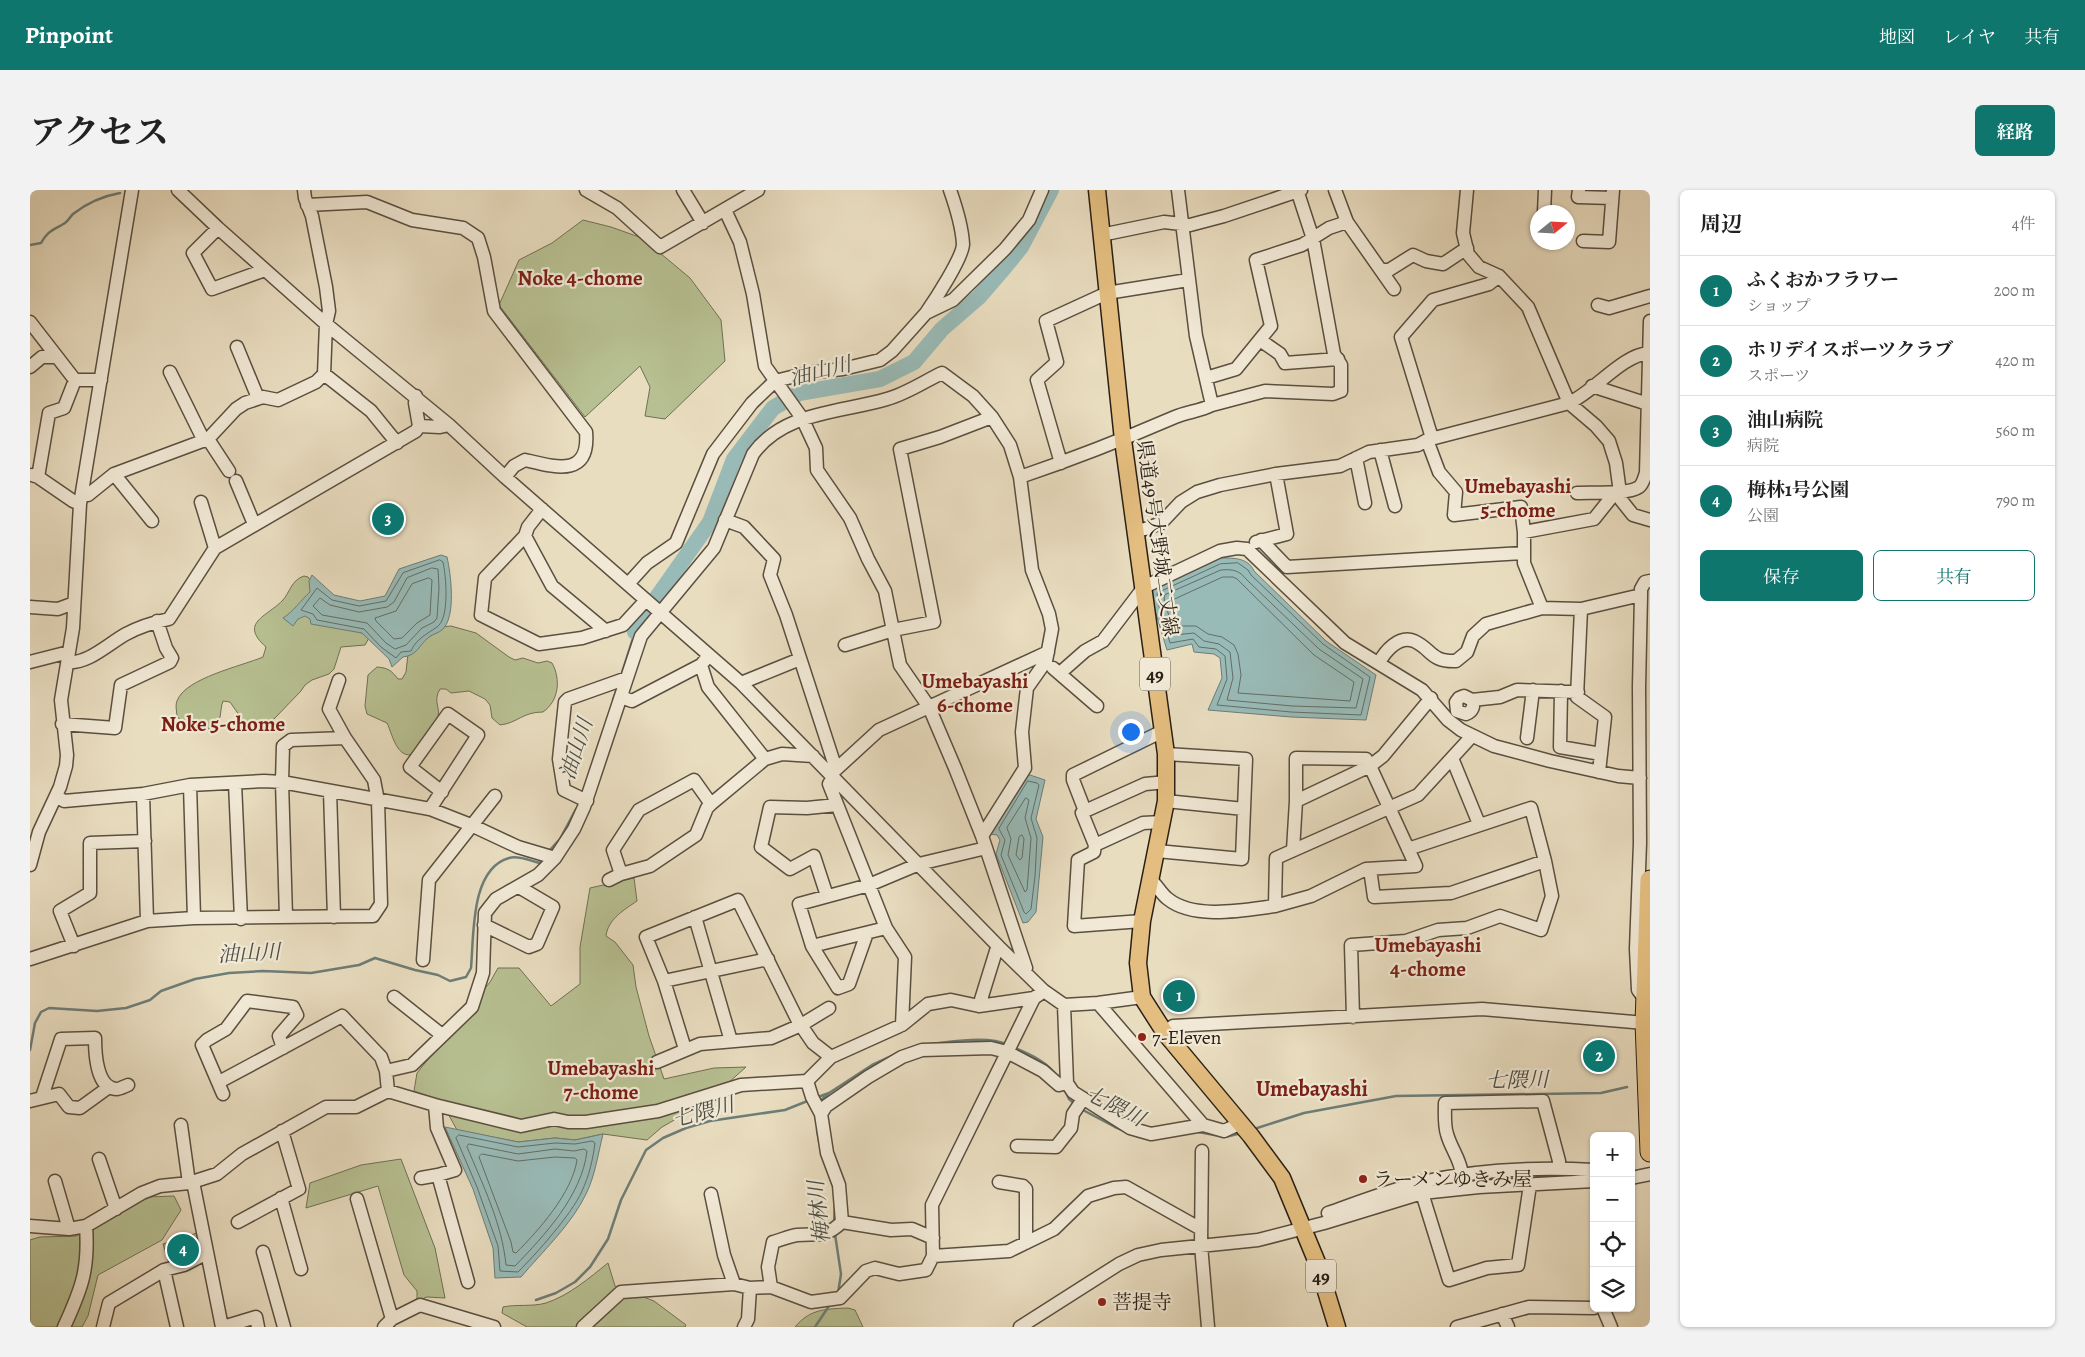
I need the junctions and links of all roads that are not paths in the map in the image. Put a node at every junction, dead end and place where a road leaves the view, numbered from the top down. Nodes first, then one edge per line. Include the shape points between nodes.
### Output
1 (132, 190) edge
2 (178, 190) edge
3 (304, 190) edge
4 (586, 190) edge
5 (683, 190) edge
6 (758, 190) edge
7 (950, 190) edge
8 (1042, 190) edge
9 (1097, 190) edge
10 (1178, 190) edge
11 (1298, 190) edge
12 (1335, 190) edge
13 (1467, 190) edge
14 (1545, 190) edge
15 (1578, 190) edge
16 (1613, 194) edge
17 (307, 205) junction
18 (1544, 205) edge
19 (725, 210) junction
20 (1346, 222) junction
21 (703, 223) junction
22 (1183, 223) junction
23 (218, 228) junction
24 (1101, 235) junction
25 (1313, 239) junction
26 (1583, 241) dead end
27 (1467, 248) junction
28 (265, 270) junction
29 (1380, 270) junction
30 (1499, 276) junction
31 (1188, 280) junction
32 (1394, 289) dead end
33 (1107, 293) junction
34 (1650, 296) edge
35 (1598, 305) dead end
36 (926, 313) junction
37 (30, 322) edge
38 (1650, 322) edge
39 (326, 324) junction
40 (1260, 340) junction
41 (237, 347) dead end
42 (1649, 353) edge
43 (56, 357) junction
44 (1338, 359) junction
45 (30, 367) edge
46 (170, 372) dead end
47 (324, 374) junction
48 (1206, 378) junction
49 (75, 380) junction
50 (101, 380) junction
51 (775, 381) junction
52 (1592, 386) junction
53 (416, 396) junction
54 (258, 398) junction
55 (1569, 403) junction
56 (1648, 404) junction
57 (1212, 405) junction
58 (992, 417) junction
59 (802, 418) junction
60 (448, 424) junction
61 (419, 426) junction
62 (1430, 439) junction
63 (206, 440) junction
64 (1123, 440) junction
65 (397, 443) junction
66 (1380, 450) junction
67 (1356, 458) junction
68 (1061, 463) junction
69 (114, 474) junction
70 (1276, 474) junction
71 (34, 476) edge
72 (505, 477) junction
73 (1020, 477) junction
74 (1619, 491) junction
75 (1577, 493) dead end
76 (81, 499) junction
77 (201, 502) dead end
78 (1365, 503) dead end
79 (1395, 506) dead end
80 (542, 509) junction
81 (725, 520) junction
82 (1650, 520) edge
83 (152, 521) dead end
84 (254, 524) junction
85 (1136, 530) junction
86 (1524, 532) junction
87 (526, 536) junction
88 (1261, 540) junction
89 (215, 548) junction
90 (1246, 549) junction
91 (1523, 552) junction
92 (1650, 581) edge
93 (628, 584) junction
94 (1144, 587) junction
95 (1641, 594) junction
96 (646, 600) junction
97 (74, 603) junction
98 (30, 607) edge
99 (1542, 608) junction
100 (1581, 609) junction
101 (660, 612) junction
102 (157, 621) junction
103 (606, 630) junction
104 (893, 630) junction
105 (844, 644) dead end
106 (710, 656) junction
107 (68, 657) junction
108 (1047, 657) junction
109 (800, 658) junction
110 (30, 662) edge
111 (1380, 663) junction
112 (701, 665) junction
113 (1060, 673) junction
114 (627, 678) junction
115 (339, 680) dead end
116 (741, 683) junction
117 (1644, 686) edge
118 (1533, 690) junction
119 (1561, 692) junction
120 (1578, 692) junction
121 (621, 697) junction
122 (1431, 698) junction
123 (1472, 700) dead end
124 (1097, 706) dead end
125 (929, 707) junction
126 (62, 724) junction
127 (1163, 731) junction
128 (1472, 736) junction
129 (345, 738) junction
130 (1527, 738) dead end
131 (1166, 754) junction
132 (1601, 754) junction
133 (813, 756) junction
134 (1452, 758) junction
135 (765, 759) junction
136 (1370, 766) junction
137 (1598, 772) junction
138 (833, 773) junction
139 (1640, 778) junction
140 (282, 782) junction
141 (1167, 782) junction
142 (235, 783) junction
143 (190, 785) junction
144 (330, 791) junction
145 (442, 792) junction
146 (143, 794) junction
147 (56, 796) junction
148 (495, 796) dead end
149 (583, 799) junction
150 (378, 801) junction
151 (1166, 801) junction
152 (1296, 801) junction
153 (712, 804) junction
154 (838, 805) junction
155 (1390, 808) junction
156 (430, 809) junction
157 (1244, 809) junction
158 (1086, 811) junction
159 (1162, 822) junction
160 (1479, 824) junction
161 (471, 825) junction
162 (145, 841) junction
163 (984, 842) junction
164 (1645, 844) edge
165 (1095, 845) junction
166 (1408, 849) junction
167 (1293, 850) junction
168 (1157, 851) junction
169 (555, 858) junction
170 (1545, 861) junction
171 (30, 863) edge
172 (919, 864) junction
173 (1370, 869) junction
174 (621, 874) junction
175 (1150, 879) junction
176 (609, 880) dead end
177 (1650, 880) edge
178 (869, 885) junction
179 (519, 887) junction
180 (827, 896) junction
181 (1275, 906) junction
182 (286, 917) junction
183 (334, 917) junction
184 (695, 917) junction
185 (194, 918) junction
186 (241, 919) junction
187 (147, 921) junction
188 (1142, 921) junction
189 (484, 925) junction
190 (886, 928) junction
191 (866, 933) junction
192 (74, 946) junction
193 (812, 946) junction
194 (999, 947) junction
195 (768, 959) junction
196 (30, 960) edge
197 (423, 960) dead end
198 (1650, 969) edge
199 (1024, 971) junction
200 (712, 972) junction
201 (664, 981) junction
202 (1646, 993) junction
203 (1039, 994) junction
204 (394, 996) dead end
205 (1142, 997) junction
206 (1098, 1003) junction
207 (1064, 1005) junction
208 (979, 1006) junction
209 (830, 1008) dead end
210 (1353, 1017) junction
211 (1648, 1022) edge
212 (802, 1025) junction
213 (902, 1025) junction
214 (1165, 1033) junction
215 (442, 1035) junction
216 (732, 1041) junction
217 (283, 1048) junction
218 (685, 1049) junction
219 (1007, 1052) junction
220 (830, 1057) junction
221 (657, 1062) dead end
222 (386, 1071) junction
223 (807, 1080) junction
224 (1063, 1084) junction
225 (128, 1085) dead end
226 (109, 1087) junction
227 (388, 1091) junction
228 (36, 1099) edge
229 (1083, 1099) junction
230 (435, 1105) junction
231 (820, 1114) junction
232 (181, 1125) dead end
233 (1203, 1126) junction
234 (1245, 1129) junction
235 (282, 1131) junction
236 (1017, 1146) dead end
237 (1202, 1151) dead end
238 (1650, 1152) edge
239 (99, 1159) dead end
240 (1560, 1169) junction
241 (1590, 1170) edge
242 (1635, 1173) edge
243 (1650, 1174) edge
244 (438, 1175) junction
245 (1462, 1175) junction
246 (1635, 1177) edge
247 (421, 1178) dead end
248 (1590, 1181) edge
249 (55, 1182) dead end
250 (999, 1182) dead end
251 (191, 1183) junction
252 (1530, 1185) junction
253 (1422, 1193) junction
254 (711, 1194) dead end
255 (281, 1198) junction
256 (357, 1199) dead end
257 (116, 1208) junction
258 (238, 1222) dead end
259 (30, 1226) edge
260 (86, 1226) junction
261 (838, 1226) junction
262 (1301, 1227) junction
263 (69, 1229) junction
264 (1201, 1229) junction
265 (933, 1238) junction
266 (1026, 1243) junction
267 (1201, 1245) junction
268 (264, 1252) dead end
269 (207, 1254) junction
270 (933, 1256) junction
271 (301, 1269) dead end
272 (164, 1270) junction
273 (468, 1282) dead end
274 (734, 1284) junction
275 (771, 1287) junction
276 (750, 1288) junction
277 (1590, 1308) edge
278 (1605, 1312) edge
279 (1502, 1314) junction
280 (388, 1323) edge
281 (64, 1327) edge
282 (103, 1327) edge
283 (177, 1327) edge
284 (223, 1327) edge
285 (258, 1327) edge
286 (284, 1327) edge
287 (494, 1327) edge
288 (583, 1327) edge
289 (744, 1327) edge
290 (1020, 1327) edge
291 (1208, 1327) edge
292 (1325, 1327) edge
293 (1337, 1327) edge
294 (1457, 1327) edge
295 (1508, 1327) edge
296 (1611, 1327) edge

1 - 50 street
2 - 23 street
3 - 17 street
4 - 21 street via 616,208 660,247
5 - 21 street
6 - 19 street
7 - 36 street via 957,209 963,246 947,281
8 - 36 street via 1028,220 1005,249 953,300
9 - 24 main road, 県道49号大野城二丈線 / 49
10 - 22 street
11 - 22 street via 1224,216 1190,225
11 - 25 street
12 - 20 street
13 - 27 street via 1463,233
14 - 18 street
15 - 16 street via 1578,197
16 - 26 street via 1609,242
17 - 39 street via 326,287 329,311
17 - 72 street via 367,202 412,220 463,228 478,238 494,311 586,432 587,447 578,462 557,468 525,460 514,466
19 - 21 street
19 - 51 street via 740,242 754,294 765,366
20 - 25 street
20 - 29 street
22 - 24 street via 1164,222
22 - 31 street
23 - 28 street
23 - 28 street via 193,253 212,289
24 - 33 main road, 県道49号大野城二丈線 / 49
25 - 40 street via 1256,260 1271,326
25 - 44 street via 1334,354
27 - 29 street via 1443,264 1413,255 1389,270
27 - 30 street via 1479,267
28 - 39 street
29 - 32 street
30 - 55 street via 1528,307
30 - 62 street via 1489,284 1433,300 1401,337
31 - 33 street
31 - 48 street
33 - 64 main road, 県道49号大野城二丈線 / 49
33 - 68 street via 1046,321 1057,362 1037,380
34 - 35 street via 1609,308
36 - 51 street via 880,360
37 - 43 street
38 - 42 street
39 - 47 street
39 - 53 street
40 - 44 street via 1280,354 1285,363
40 - 48 street via 1236,369
41 - 54 street
42 - 52 street via 1633,357
42 - 56 street
43 - 45 street via 42,357
43 - 49 street
44 - 57 street via 1341,391 1333,394 1265,390
46 - 63 street
47 - 54 street via 316,382 278,400
47 - 65 street via 371,411
48 - 57 street
49 - 50 street
49 - 71 street via 64,408 49,413
50 - 76 street
51 - 59 street
51 - 93 street via 752,403 713,454 676,542 647,563
52 - 55 street via 1580,398
52 - 56 street
53 - 60 street
53 - 61 street
54 - 63 street via 236,409
55 - 62 street
55 - 74 street via 1609,441 1616,463
56 - 74 street via 1646,473 1641,486
57 - 64 street via 1181,414
58 - 59 street via 973,396 942,373 889,399
58 - 73 street via 1010,445
58 - 104 street via 900,449 934,622
59 - 81 street via 763,440 753,454
59 - 104 street via 816,448 817,470 850,518 885,591
60 - 61 street
60 - 72 street
61 - 65 street
62 - 66 street via 1418,445
62 - 86 street via 1439,472 1456,492 1454,515 1520,508
63 - 69 street
63 - 84 street via 233,476
64 - 68 street
64 - 85 main road, 県道49号大野城二丈線 / 49
65 - 84 street
66 - 67 street
66 - 79 street
67 - 70 street via 1340,466
67 - 78 street
68 - 73 street
69 - 76 street
69 - 83 street
70 - 85 street via 1197,492 1181,502 1161,524
70 - 88 street via 1287,534
71 - 76 street via 72,501
72 - 80 street
73 - 108 street via 1032,570 1052,629
74 - 75 street
74 - 82 street via 1621,500 1633,515
74 - 86 street via 1594,519
76 - 97 street
77 - 89 street
80 - 87 street via 528,527
80 - 93 street
81 - 101 street via 714,548
81 - 109 street via 744,527 774,559 770,575
84 - 89 street
85 - 94 main road, 県道49号大野城二丈線 / 49
86 - 91 street
87 - 103 street via 552,586
87 - 103 street via 486,578 481,615 539,644 582,638
88 - 90 street via 1252,542
88 - 91 street via 1287,567
89 - 102 street via 170,618
90 - 94 street via 1220,551
90 - 111 street via 1345,643
91 - 99 street via 1524,563
92 - 95 street via 1645,582
93 - 96 street
94 - 113 street via 1103,641 1084,651
94 - 127 main road, 県道49号大野城二丈線 / 49
95 - 100 street
95 - 117 street
96 - 101 street
96 - 103 street via 623,625
97 - 98 street via 58,609
97 - 107 street
99 - 100 street
99 - 111 street via 1486,624 1473,636 1467,652 1456,661 1439,659 1412,640 1405,640 1398,641
100 - 120 street
101 - 106 street
101 - 114 street via 641,636
102 - 107 street via 126,634 78,663
102 - 126 street via 172,658 170,662 121,685 115,728
104 - 105 street
104 - 125 street via 900,665
106 - 112 street
106 - 116 street
107 - 110 street
107 - 126 street via 60,700
108 - 113 street
108 - 125 street
108 - 163 street via 1027,688 1022,732 1025,768
109 - 116 street
109 - 138 street
111 - 122 street
112 - 121 street via 632,701
112 - 135 street via 708,687
113 - 124 street
114 - 121 street
114 - 149 street via 565,702 559,759 565,791
115 - 129 street via 329,709
116 - 133 street
117 - 139 street
118 - 119 street
118 - 123 street via 1516,690 1500,697
118 - 130 street
119 - 120 street
119 - 132 street via 1560,747
120 - 132 street via 1577,696 1605,717
121 - 149 street
122 - 128 street via 1448,720
122 - 136 street via 1383,756
125 - 138 street via 879,730
125 - 163 street
126 - 147 street via 67,755
127 - 131 main road, 県道49号大野城二丈線 / 49
127 - 158 street via 1073,774
128 - 134 street
128 - 137 street via 1494,746
129 - 140 street via 292,740 283,746
129 - 150 street via 374,780
131 - 141 main road, 県道49号大野城二丈線 / 49
131 - 157 street via 1246,759
132 - 137 street
133 - 135 street via 782,754
133 - 138 street
134 - 155 street via 1418,795
134 - 160 street
135 - 153 street
136 - 152 street
136 - 152 street via 1366,758 1296,758
136 - 155 street
137 - 139 street
138 - 154 street via 829,784
138 - 172 street
139 - 164 street
140 - 142 street
140 - 144 street
140 - 182 street
141 - 151 main road, 県道49号大野城二丈線 / 49
141 - 158 street via 1145,784
142 - 143 street
142 - 186 street
143 - 146 street
143 - 185 street
144 - 150 street
144 - 183 street
145 - 145 street via 478,735 448,714 410,767
145 - 156 street
146 - 147 street via 64,800
146 - 162 street
147 - 171 street
148 - 161 street
149 - 169 street via 574,829
150 - 156 street
150 - 183 street via 381,904 373,916
151 - 157 street
151 - 159 main road, 県道49号大野城二丈線 / 49
152 - 167 street
153 - 174 street via 706,808 696,835 650,866
153 - 174 street via 694,780 640,810 613,850
154 - 178 street
154 - 180 street via 770,807 761,847 790,869 814,856
155 - 166 street
155 - 167 street
156 - 161 street
157 - 168 street via 1242,859
158 - 165 street via 1082,813
159 - 165 street via 1143,823
159 - 168 main road, 県道49号大野城二丈線 / 49
160 - 166 street
160 - 170 street via 1531,808
161 - 169 street via 518,847
161 - 197 street via 429,880
162 - 187 street
162 - 192 street via 90,843 90,893 60,910
163 - 172 street
163 - 199 street via 1026,968
164 - 202 street via 1636,949 1638,990 1641,994
165 - 188 street via 1094,852 1078,860 1074,926
166 - 173 street via 1416,866
167 - 181 street via 1276,858
168 - 175 main road, 県道49号大野城二丈線 / 49
169 - 179 street via 538,875
170 - 173 street via 1451,893 1374,897
170 - 210 street via 1552,896 1541,930 1500,916 1468,928 1438,930 1406,941 1351,945
172 - 178 street
172 - 194 street
173 - 181 street via 1311,896
174 - 176 street
175 - 181 street via 1168,899 1194,910 1227,912
175 - 188 main road, 県道49号大野城二丈線 / 49
177 - 202 highway
178 - 180 street
178 - 190 street
179 - 189 street via 496,899 485,913
179 - 189 street via 553,907 537,944 529,947
180 - 193 street via 799,904
182 - 183 street
182 - 186 street
184 - 195 street via 738,900
184 - 200 street
184 - 201 street via 646,937
185 - 186 street
185 - 187 street
187 - 192 street
188 - 205 main road, 県道49号大野城二丈線 / 49 via 1138,963
189 - 215 street via 483,973 472,1007
190 - 191 street
190 - 213 street via 905,957
191 - 193 street
191 - 193 street via 849,984 838,988
192 - 196 street
194 - 199 street
194 - 208 street
195 - 200 street
195 - 212 street
198 - 211 highway
199 - 203 street
200 - 201 street
200 - 216 street
201 - 218 street
202 - 211 highway
203 - 207 street
203 - 208 street
203 - 219 street
204 - 215 street
205 - 206 street
205 - 214 main road, 県道49号大野城二丈線 / 49
206 - 207 street
206 - 233 street
207 - 224 street
208 - 213 street via 951,1000 928,1004
209 - 212 street
210 - 211 street via 1482,1009
210 - 214 street via 1174,1026
211 - 238 highway
212 - 216 street via 771,1038
212 - 220 street via 813,1043
213 - 220 street
214 - 234 main road, 県道49号大野城二丈線 / 49
215 - 222 street via 412,1064
216 - 218 street
217 - 217 street via 221,1088 202,1045 226,1029 248,1001 293,1007 296,1015 279,1036
217 - 222 street via 342,1016 381,1057
218 - 221 street
219 - 224 street
219 - 231 street via 991,1048 922,1050 902,1057 868,1077 826,1106
219 - 265 street via 932,1206
220 - 223 street
222 - 227 street
223 - 230 street via 741,1085 658,1112 586,1122 554,1119 521,1126
223 - 231 street
224 - 229 street
225 - 226 street via 116,1089
226 - 228 street via 80,1108 69,1106 60,1094
226 - 228 street via 96,1069 95,1038 62,1039
227 - 230 street
227 - 235 street via 356,1107 326,1107
229 - 233 street via 1130,1128 1151,1134
229 - 236 street via 1073,1114 1071,1128 1056,1147
230 - 244 street via 437,1128 456,1170
231 - 261 street via 827,1153 839,1185
232 - 251 street
233 - 234 street via 1224,1131
234 - 262 main road, 県道49号大野城二丈線 / 49 via 1282,1178
235 - 251 street via 242,1154 217,1174
235 - 255 street via 299,1189
237 - 264 street
239 - 257 street
240 - 241 street
240 - 245 street via 1502,1170
240 - 245 street via 1543,1101 1445,1103 1446,1132
242 - 243 street
243 - 246 street
244 - 247 street
244 - 273 street
245 - 262 street via 1421,1182 1320,1216
248 - 252 street
249 - 263 street
250 - 266 street via 1026,1189
251 - 257 street via 160,1186
251 - 269 street
252 - 253 street
252 - 253 street via 1518,1265 1487,1268 1449,1280
253 - 262 street
254 - 274 street via 724,1255
255 - 258 street
255 - 271 street
256 - 280 street
257 - 260 street
259 - 263 street
260 - 263 street
260 - 281 street via 88,1248 84,1281
261 - 265 street via 912,1229
261 - 275 street via 820,1236 796,1235 773,1242 768,1267
262 - 267 street via 1258,1240
262 - 292 main road, 県道49号大野城二丈線 / 49 via 1308,1268
262 - 293 main road, 県道49号大野城二丈線 / 49 via 1318,1265
264 - 266 street via 1126,1188 1114,1188 1088,1196 1054,1229
264 - 267 street
265 - 270 street
266 - 270 street via 1008,1251
267 - 290 street via 1138,1255
267 - 291 street
268 - 286 street
269 - 272 street
269 - 284 street
270 - 275 street via 926,1270 899,1274 876,1268 866,1271 840,1298 811,1302
272 - 282 street via 109,1303
272 - 283 street
274 - 276 street
274 - 288 street via 621,1292
275 - 276 street
276 - 289 street via 748,1319
277 - 279 street via 1529,1307
278 - 296 street
279 - 294 street
279 - 295 street
280 - 287 street via 420,1305
284 - 285 street via 256,1318

